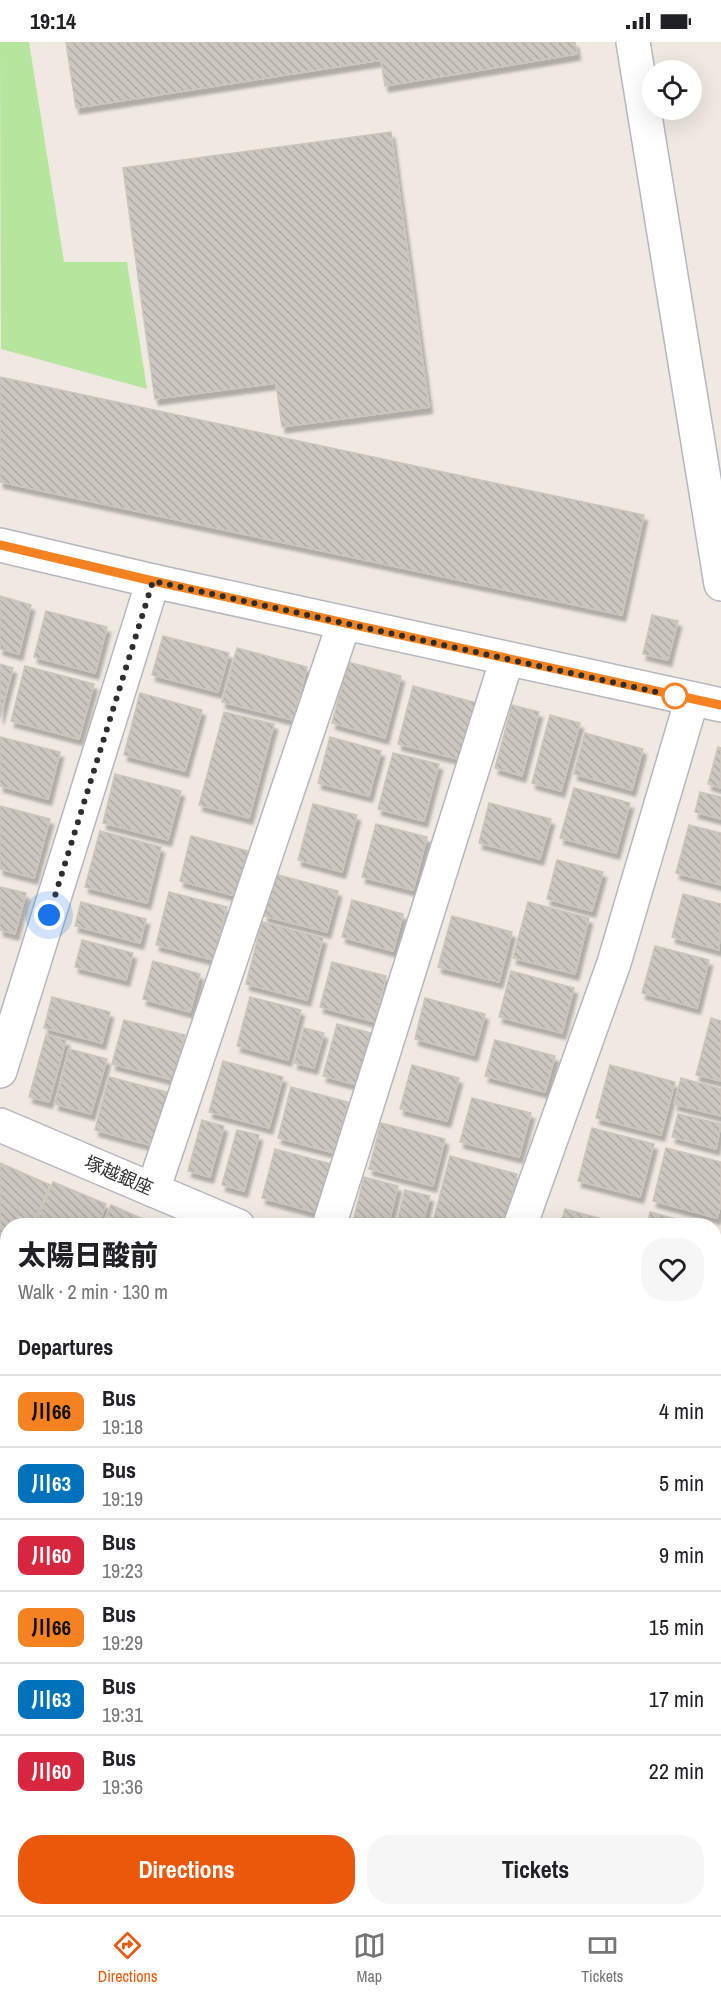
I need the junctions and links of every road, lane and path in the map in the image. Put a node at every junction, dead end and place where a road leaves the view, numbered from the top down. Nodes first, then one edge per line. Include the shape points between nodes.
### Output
1 (633, 42) edge
2 (0, 545) edge
3 (153, 581) junction
4 (721, 584) edge
5 (344, 623) junction
6 (507, 659) junction
7 (707, 702) edge
8 (0, 1071) edge
9 (0, 1125) edge
10 (153, 1190) junction
11 (219, 1218) edge
12 (332, 1218) edge
13 (523, 1218) edge

1 - 4 street
2 - 3 street
3 - 5 street
3 - 8 street
5 - 6 street
5 - 10 street
6 - 7 street
6 - 12 street
7 - 13 street
9 - 10 street, 塚越銀座
10 - 11 street, 塚越銀座

